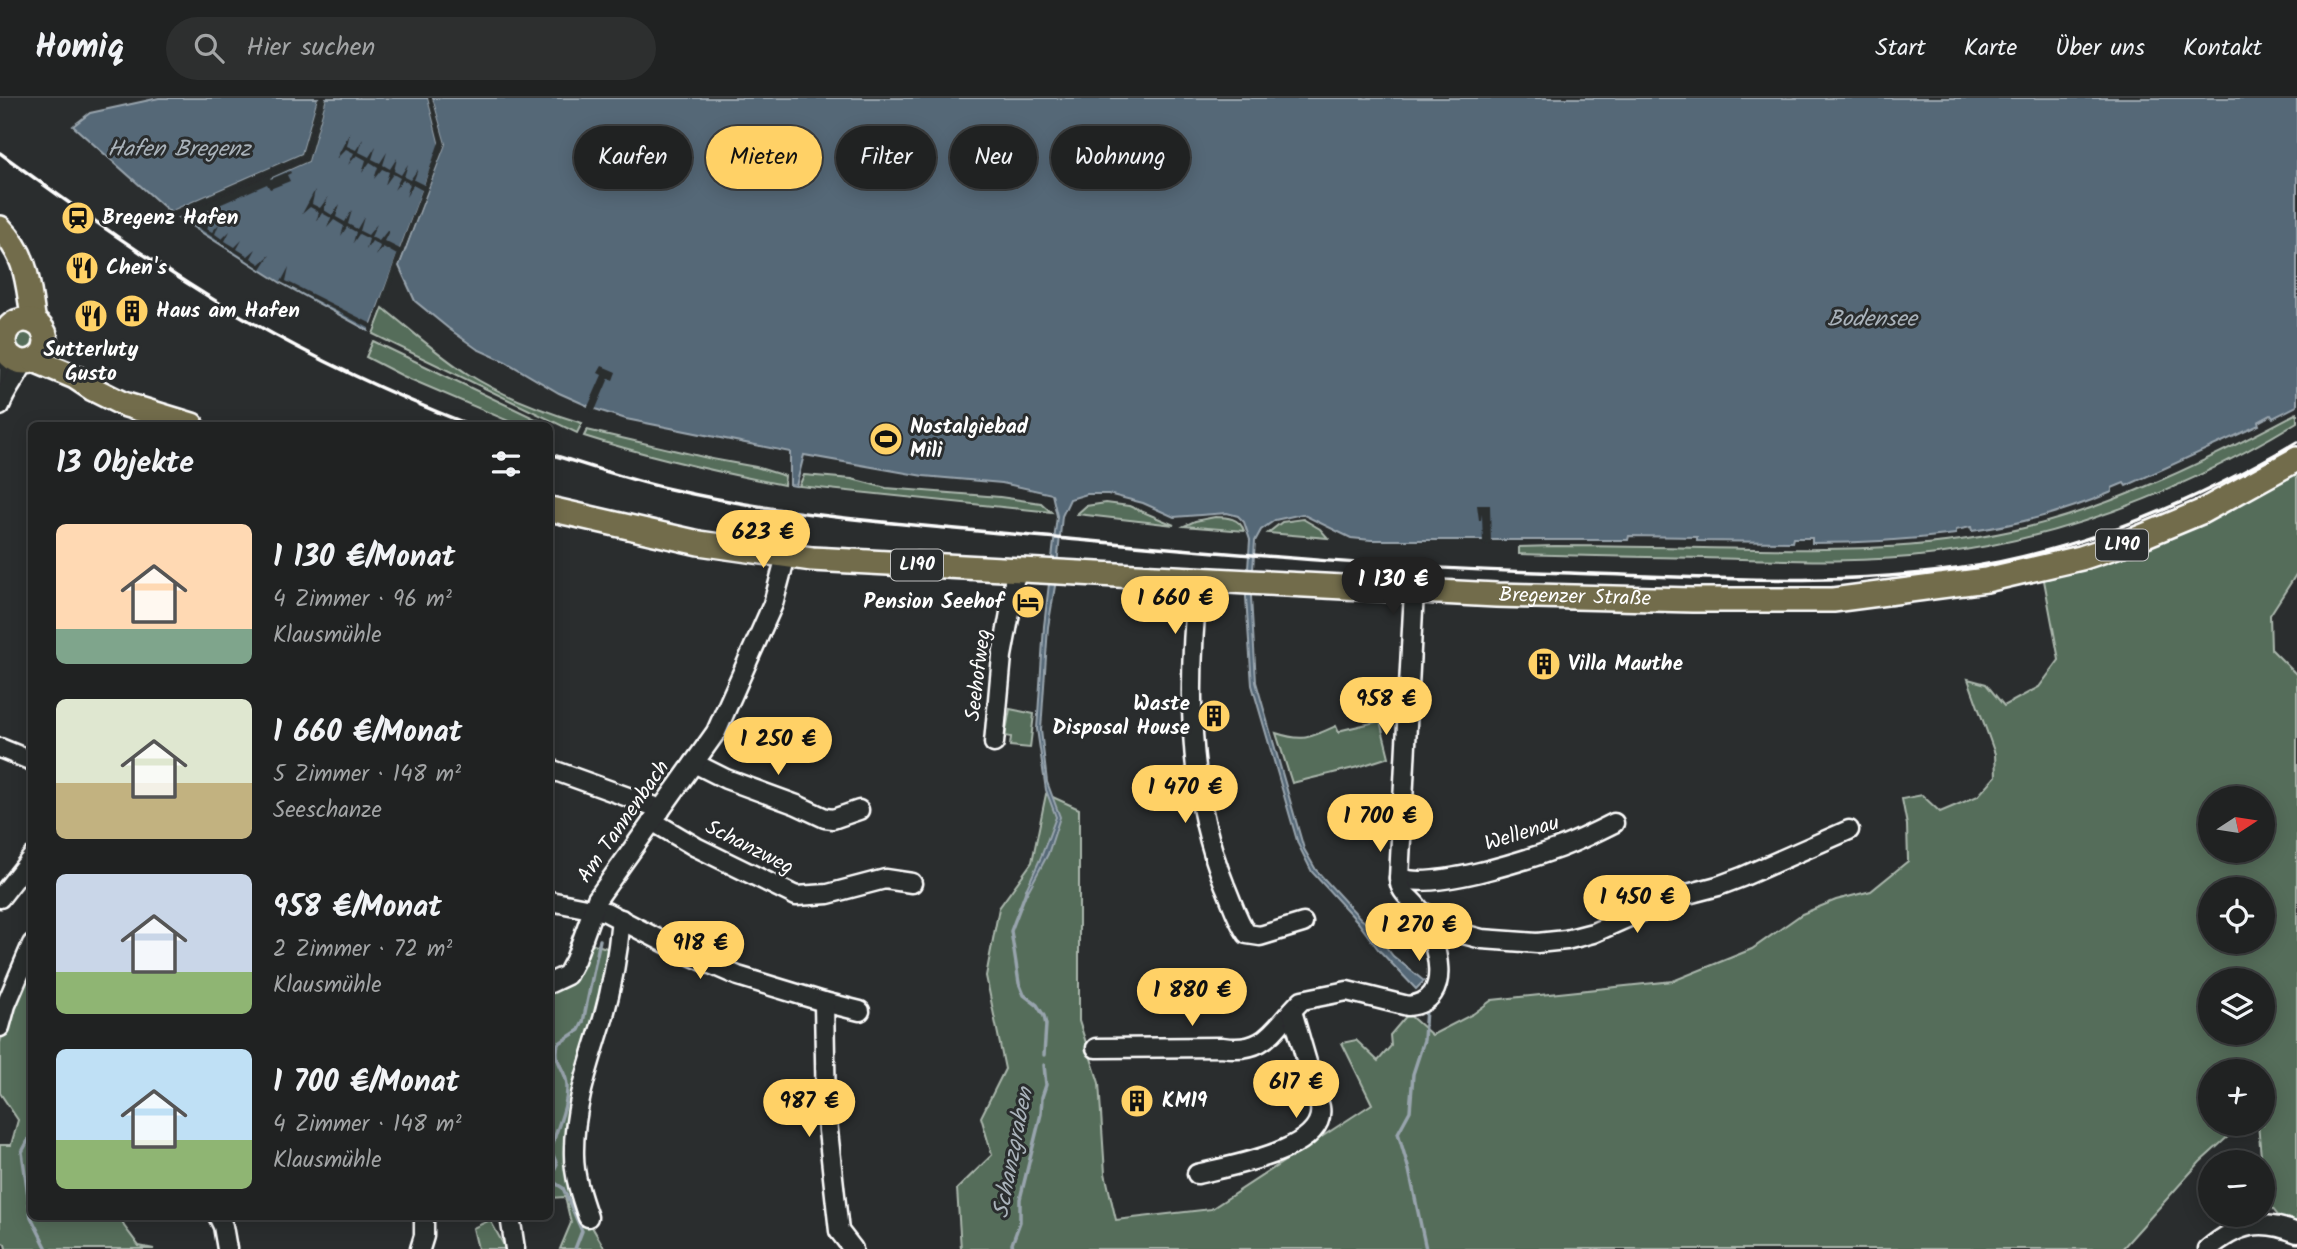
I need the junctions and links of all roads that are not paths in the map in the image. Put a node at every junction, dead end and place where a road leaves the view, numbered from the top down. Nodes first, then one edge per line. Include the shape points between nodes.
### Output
1 (0, 228) edge
2 (0, 243) edge
3 (17, 342) edge
4 (4, 384) edge
5 (0, 406) edge
6 (182, 422) edge
7 (2297, 459) edge
8 (553, 510) edge
9 (786, 556) junction
10 (1015, 571) junction
11 (1198, 579) junction
12 (1414, 591) junction
13 (994, 743) dead end
14 (0, 748) edge
15 (28, 759) edge
16 (694, 762) junction
17 (553, 770) edge
18 (859, 810) dead end
19 (656, 816) junction
20 (1614, 823) dead end
21 (1849, 830) dead end
22 (28, 862) edge
23 (1399, 878) junction
24 (912, 883) dead end
25 (0, 898) edge
26 (553, 902) edge
27 (593, 909) junction
28 (1421, 911) junction
29 (621, 919) junction
30 (1303, 923) dead end
31 (28, 953) edge
32 (553, 982) edge
33 (824, 1002) junction
34 (860, 1011) dead end
35 (1292, 1011) junction
36 (0, 1027) edge
37 (1096, 1048) dead end
38 (1197, 1174) dead end
39 (589, 1217) dead end
40 (220, 1220) edge
41 (424, 1220) edge
42 (511, 1220) edge
43 (2297, 1233) edge
44 (227, 1249) edge
45 (420, 1249) edge
46 (515, 1249) edge
47 (853, 1249) edge
48 (2208, 1249) edge

1 - 3 main road via 24,265
2 - 3 main road via 17,273
3 - 4 street
3 - 6 main road via 123,404
4 - 5 street
7 - 12 main road, Bregenzer Straße / L190 via 2201,512 2129,542 2055,565 1959,584 1796,601
8 - 9 main road, L190 via 699,543
9 - 10 main road, Bregenzer Straße / L190
9 - 16 street, Am Tannenbach via 778,593 751,657 716,732
10 - 11 main road, Bregenzer Straße / L190
10 - 13 street, Seehofweg
11 - 12 main road, Bregenzer Straße / L190
11 - 30 street via 1192,696 1195,764 1206,831 1247,934 1261,936
12 - 23 street
14 - 15 street
16 - 18 street, Am Tannenbach via 825,818
16 - 19 street, Am Tannenbach
17 - 19 street, Schanzweg via 651,805
19 - 24 street, Schanzweg via 696,847 796,897 886,879
19 - 27 street, Am Tannenbach
20 - 23 street, Wellenau via 1560,848 1497,866 1429,881
21 - 28 street via 1742,877 1672,898 1566,940 1482,939
22 - 25 street
23 - 28 street via 1403,893
26 - 27 street
27 - 29 street
27 - 32 street, Am Tannenbach via 575,960 566,975
28 - 35 street via 1439,965 1437,982 1418,1004 1336,993 1302,1000
29 - 33 street via 727,971
29 - 39 street via 604,1016 587,1067 573,1154
31 - 36 street
33 - 34 street
33 - 47 street via 826,1112 834,1189 839,1231
35 - 37 street via 1259,1044 1241,1051 1222,1047
35 - 38 street via 1320,1107 1317,1126 1272,1154
40 - 44 street
41 - 45 street
42 - 46 street
43 - 48 street via 2277,1226 2230,1234

